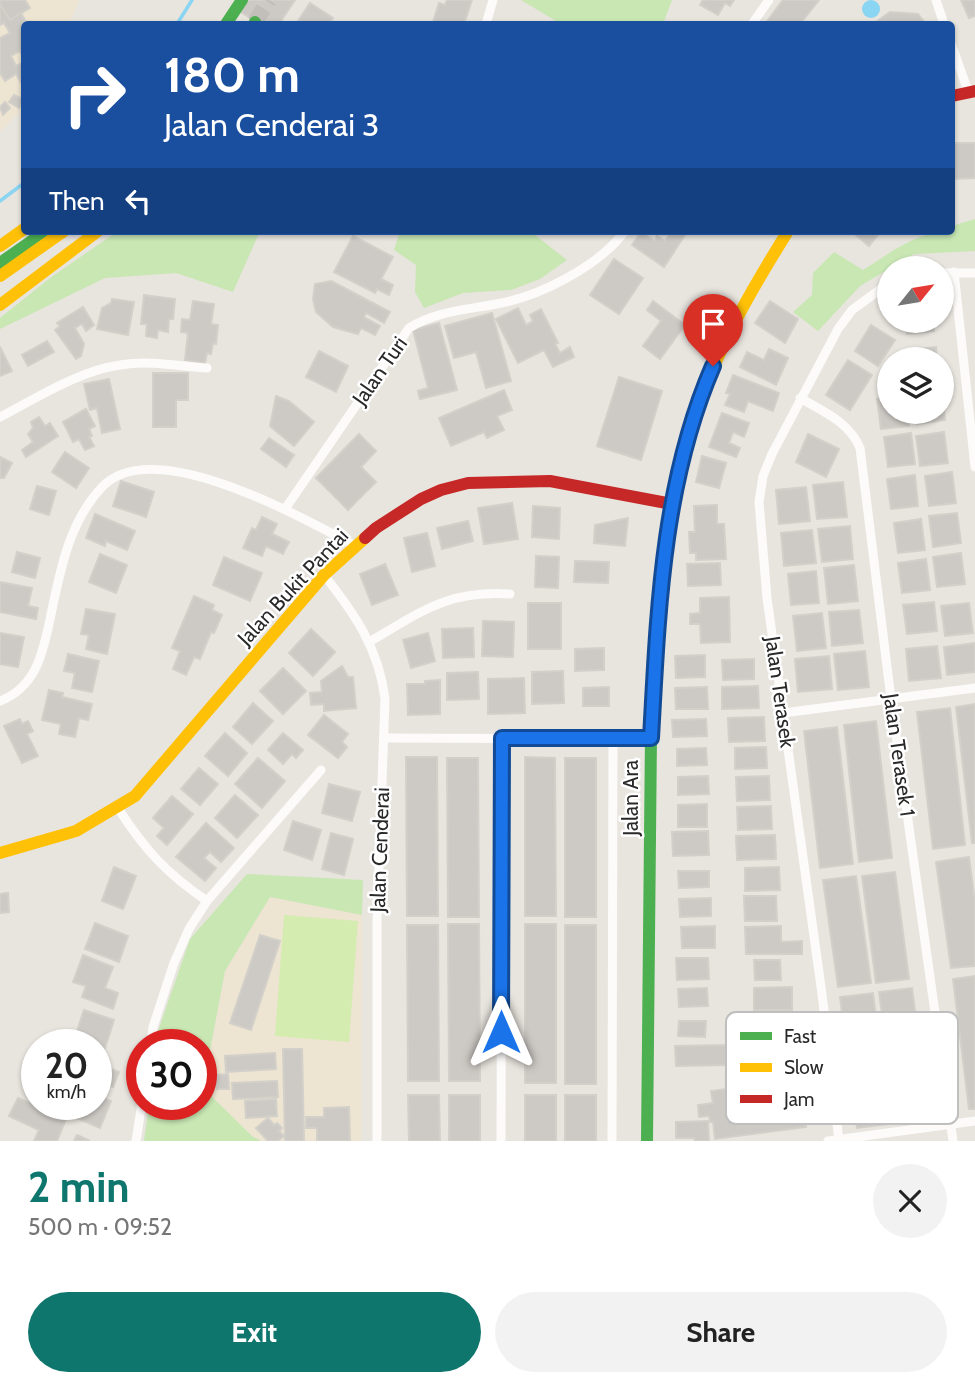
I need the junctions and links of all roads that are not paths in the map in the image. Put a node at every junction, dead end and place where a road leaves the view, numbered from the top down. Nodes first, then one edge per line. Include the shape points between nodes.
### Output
1 (234, 0) edge
2 (242, 0) edge
3 (254, 0) edge
4 (493, 0) edge
5 (769, 0) edge
6 (936, 0) edge
7 (221, 21) edge
8 (228, 21) edge
9 (240, 21) edge
10 (487, 21) edge
11 (754, 21) edge
12 (943, 21) edge
13 (955, 53) edge
14 (971, 91) edge
15 (21, 231) edge
16 (40, 235) edge
17 (58, 235) edge
18 (93, 235) edge
19 (621, 235) edge
20 (785, 235) edge
21 (0, 246) edge
22 (0, 263) edge
23 (954, 272) joint
24 (975, 273) edge
25 (0, 276) edge
26 (877, 292) edge
27 (0, 305) edge
28 (207, 368) dead end
29 (800, 398) junction
30 (0, 417) edge
31 (975, 467) edge
32 (671, 504) junction
33 (285, 509) junction
34 (354, 545) junction
35 (324, 575) junction
36 (510, 594) dead end
37 (369, 642) junction
38 (975, 688) edge
39 (891, 699) junction
40 (0, 701) edge
41 (783, 713) junction
42 (384, 738) junction
43 (502, 738) junction
44 (613, 738) junction
45 (651, 738) junction
46 (321, 770) dead end
47 (118, 808) junction
48 (0, 853) edge
49 (207, 901) junction
50 (824, 1012) edge
51 (934, 1012) edge
52 (153, 1029) edge
53 (139, 1120) edge
54 (950, 1124) joint
55 (839, 1140) edge
56 (136, 1141) edge
57 (377, 1141) edge
58 (501, 1141) edge
59 (612, 1141) edge
60 (648, 1141) edge
61 (828, 1141) edge
62 (953, 1141) edge

1 - 7 main road
2 - 8 main road
3 - 9 main road
4 - 10 street
5 - 11 street
6 - 12 street
13 - 14 street
15 - 21 main road
16 - 22 main road
17 - 25 main road
18 - 27 main road
19 - 33 street, Jalan Turi via 606,252 531,295 440,314 409,328
20 - 32 main road, Jalan Ara via 729,331 705,384
23 - 24 street
23 - 31 street
26 - 29 street, Jalan Terasek via 852,310 838,329
28 - 30 street via 120,365 89,373
29 - 39 street, Jalan Terasek 1 via 845,425 860,448
29 - 41 street, Jalan Terasek via 763,476 759,502
32 - 34 main road, Jalan Bukit Pantai via 550,481 468,483 421,499
32 - 45 main road, Jalan Ara
33 - 34 street
33 - 40 street via 184,471 141,470 104,484 74,531 62,562 42,655 33,676
34 - 35 main road, Jalan Bukit Pantai
35 - 37 street, Jalan Cenderai
35 - 47 main road, Jalan Bukit Pantai via 135,796
36 - 37 street via 457,596
37 - 42 street, Jalan Cenderai via 383,684
38 - 39 street
39 - 41 street
39 - 51 street, Jalan Terasek 1
41 - 50 street, Jalan Terasek
42 - 43 street
42 - 57 street, Jalan Cenderai via 377,921
43 - 44 street
43 - 58 street
44 - 45 street
44 - 59 street
45 - 60 main road, Jalan Ara
46 - 49 street
47 - 48 main road, Jalan Bukit Pantai via 76,831
47 - 49 street via 158,863
49 - 52 street via 174,963
53 - 56 street
54 - 55 street
54 - 62 street, Jalan Terasek 1
55 - 61 street

